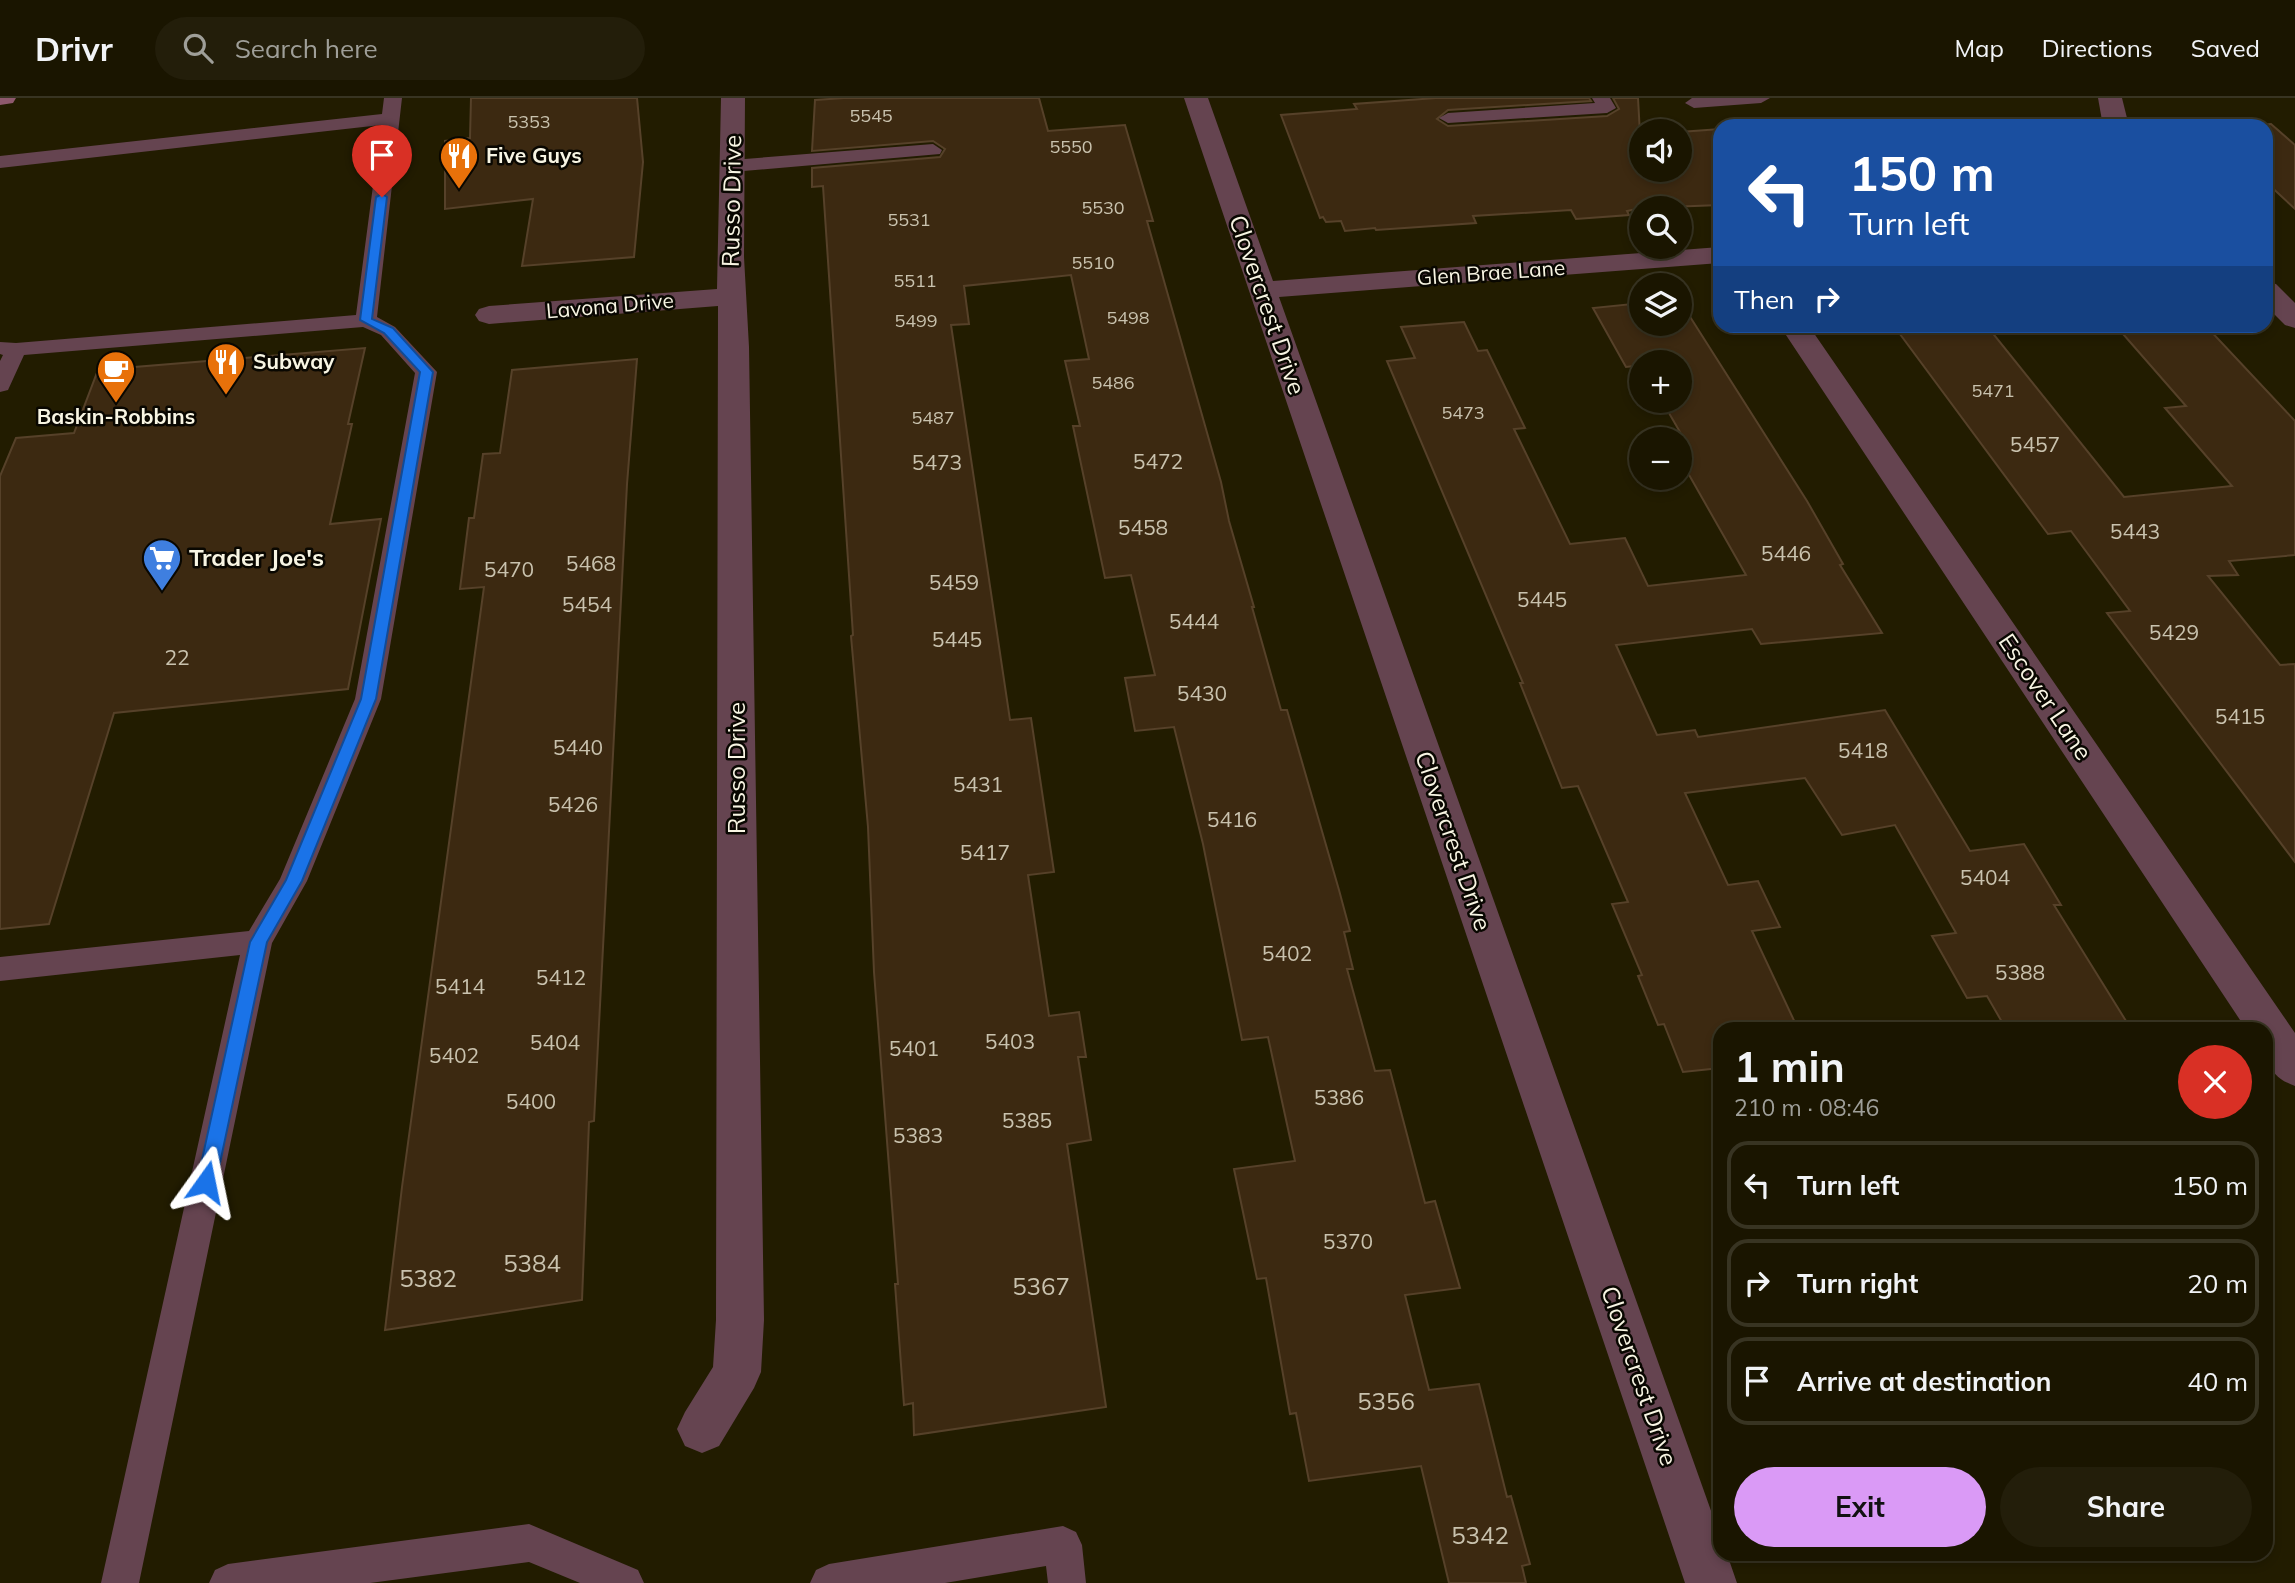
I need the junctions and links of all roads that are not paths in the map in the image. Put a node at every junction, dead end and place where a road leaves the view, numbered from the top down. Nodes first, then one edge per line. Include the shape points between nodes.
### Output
1 (733, 98) edge
2 (1196, 98) edge
3 (1601, 98) edge
4 (1761, 98) edge
5 (2109, 98) edge
6 (1694, 103) dead end
7 (392, 108) edge
8 (1448, 118) dead end
9 (2114, 119) edge
10 (933, 150) dead end
11 (0, 162) edge
12 (732, 166) junction
13 (1713, 256) edge
14 (1262, 290) junction
15 (732, 296) junction
16 (2273, 297) edge
17 (489, 315) dead end
18 (2295, 319) edge
19 (366, 320) junction
20 (1800, 333) edge
21 (8, 348) edge
22 (0, 385) edge
23 (258, 942) junction
24 (0, 969) edge
25 (2264, 1022) edge
26 (2273, 1035) edge
27 (2295, 1068) edge
28 (702, 1429) dead end
29 (120, 1583) edge
30 (229, 1583) edge
31 (625, 1583) edge
32 (829, 1583) edge
33 (1067, 1583) edge
34 (1710, 1583) edge

1 - 12 street, Russo Drive
2 - 14 street, Clovercrest Drive
3 - 8 lane via 1607,108
4 - 6 lane
5 - 9 street
7 - 11 lane
7 - 19 lane
10 - 12 lane
12 - 15 street, Russo Drive
13 - 14 street, Glen Brae Lane
14 - 34 street, Clovercrest Drive
15 - 17 street, Lavona Drive
15 - 28 street, Russo Drive via 740,1320 737,1372
16 - 18 street
19 - 21 lane
19 - 23 lane via 388,331 426,372 368,699 293,881
20 - 25 street, Escover Lane
21 - 22 lane
23 - 24 lane
23 - 29 lane
26 - 27 street, Escover Lane
30 - 31 lane via 529,1543
32 - 33 lane via 1063,1545

